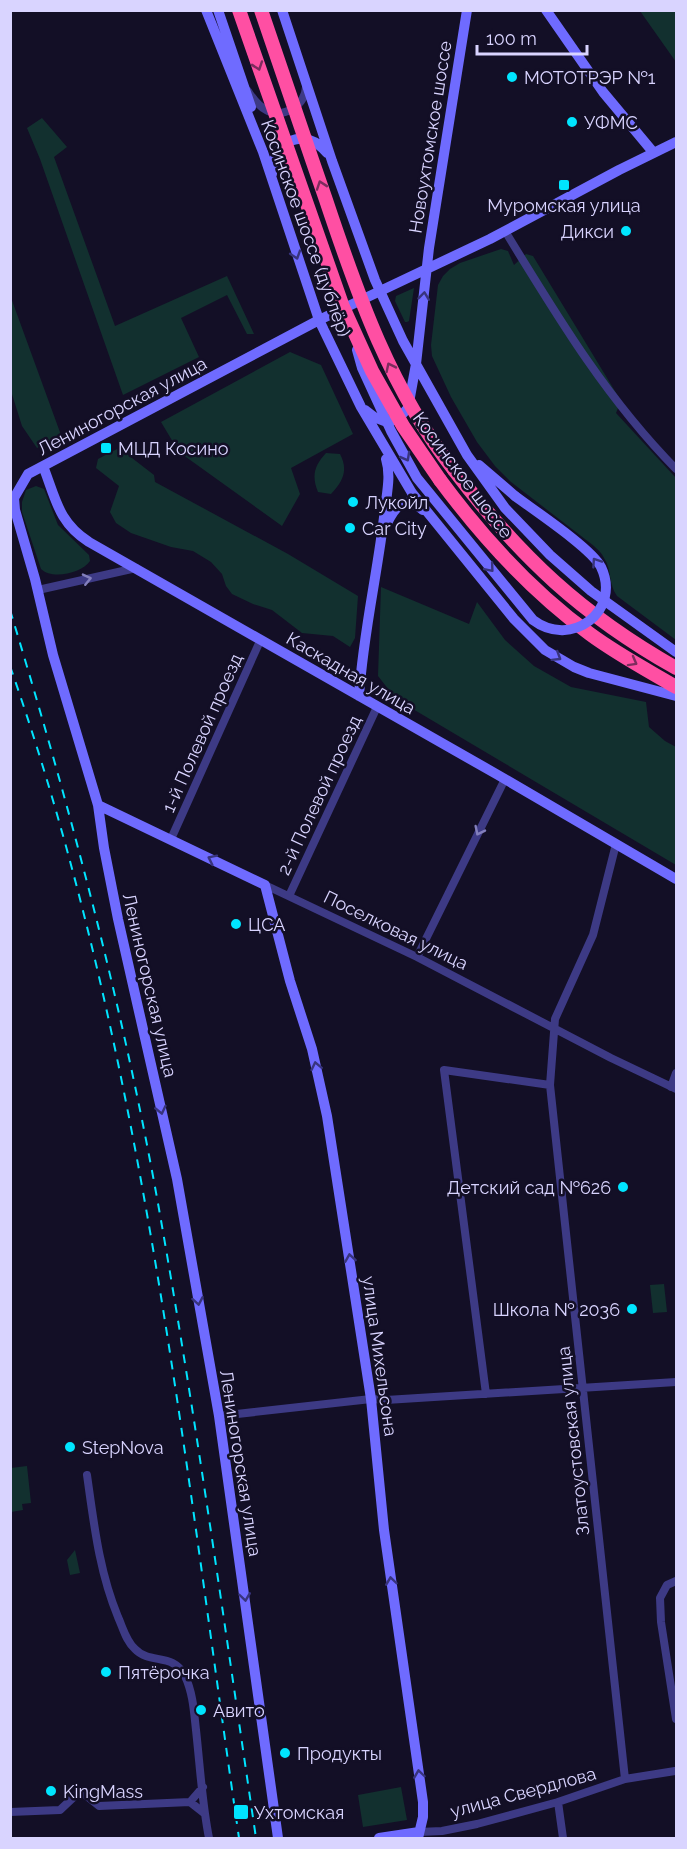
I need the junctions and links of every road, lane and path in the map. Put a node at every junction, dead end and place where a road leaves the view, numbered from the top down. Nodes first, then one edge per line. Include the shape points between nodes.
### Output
1 (206, 10) edge
2 (218, 10) edge
3 (239, 10) edge
4 (261, 10) edge
5 (282, 10) edge
6 (467, 10) edge
7 (546, 10) edge
8 (306, 80) junction
9 (244, 85) junction
10 (676, 142) edge
11 (263, 152) junction
12 (653, 152) junction
13 (332, 161) junction
14 (272, 179) junction
15 (504, 231) junction
16 (428, 269) junction
17 (380, 293) junction
18 (343, 307) junction
19 (319, 320) junction
20 (416, 364) junction
21 (361, 406) junction
22 (381, 443) junction
23 (466, 453) junction
24 (43, 466) junction
25 (676, 469) edge
26 (432, 519) junction
27 (382, 534) junction
28 (136, 568) junction
29 (38, 590) junction
30 (261, 641) junction
31 (676, 652) edge
32 (676, 668) edge
33 (676, 687) edge
34 (359, 696) junction
35 (676, 696) edge
36 (377, 707) junction
37 (504, 779) junction
38 (98, 805) junction
39 (171, 839) junction
40 (616, 844) junction
41 (676, 879) edge
42 (265, 885) junction
43 (288, 896) junction
44 (417, 957) junction
45 (554, 1028) junction
46 (676, 1073) edge
47 (550, 1085) junction
48 (674, 1088) edge
49 (676, 1382) edge
50 (583, 1387) junction
51 (486, 1394) junction
52 (371, 1399) junction
53 (219, 1416) junction
54 (87, 1475) dead end
55 (676, 1581) edge
56 (676, 1719) edge
57 (676, 1761) edge
58 (676, 1771) edge
59 (625, 1779) junction
60 (203, 1787) junction
61 (190, 1802) junction
62 (558, 1802) junction
63 (10, 1812) edge
64 (204, 1813) junction
65 (419, 1835) edge
66 (209, 1839) edge
67 (278, 1839) edge
68 (379, 1839) edge
69 (563, 1839) edge

1 - 11 street, Косинское шоссе (дублёр)
2 - 9 street
3 -> 18 highway, Косинское шоссе, bridge
32 -> 4 highway, Косинское шоссе, bridge via 611,628 561,588 510,539 419,419 375,336 356,288
5 - 8 street
6 - 16 street, Новоухтомское шоссе
7 - 12 street via 603,92
8 - 9 street via 302,102 284,112 270,112 260,106
8 - 13 street
9 - 11 street
10 - 12 street, Лениногорская улица
11 - 14 street, Косинское шоссе (дублёр)
12 - 15 street, Лениногорская улица
13 - 14 street via 313,140 294,139 274,156
13 - 17 street
14 -> 19 street, Косинское шоссе (дублёр)
15 - 16 street, Лениногорская улица
15 - 25 street via 604,386
16 - 17 street, Лениногорская улица
20 -> 16 street, Новоухтомское шоссе
17 - 19 street, Лениногорская улица
17 - 20 street
18 -> 23 street, bridge via 362,368 390,430 427,492 533,620 552,630 583,626 597,614 603,602 605,582 600,566 590,553
18 -> 33 highway, Косинское шоссе, bridge via 403,426 494,548 549,602 600,641
19 - 21 street, Косинское шоссе (дублёр)
19 - 24 street, Лениногорская улица
20 - 21 street, Новоухтомское шоссе via 408,408 398,419 387,422
20 - 23 street
21 - 22 street, Косинское шоссе (дублёр)
22 - 26 street, Косинское шоссе (дублёр)
22 - 27 street via 389,471
23 - 31 street via 505,508 550,555 591,591
24 - 28 street, Каскадная улица via 61,514 71,528
24 - 29 street, Лениногорская улица via 28,474 14,498
26 - 27 street via 416,505 402,503
26 -> 35 street, Косинское шоссе (дублёр) via 514,619 545,650 589,674
27 - 34 street via 361,660
29 -> 28 street
28 - 30 street, Каскадная улица
29 - 38 street, Лениногорская улица via 53,655
30 - 34 street, Каскадная улица
30 - 39 street, 1-й Полевой проезд
34 - 36 street, Каскадная улица
36 - 37 street, Каскадная улица
36 - 43 street, 2-й Полевой проезд
37 - 40 street, Каскадная улица
37 -> 44 street
38 - 39 street, Поселковая улица
38 -> 53 street, Лениногорская улица via 112,887 177,1179
42 -> 39 street, Поселковая улица
40 - 41 street, Каскадная улица
40 - 45 street, Златоустовская улица via 593,935 558,1009
42 - 43 street, Поселковая улица
52 -> 42 street, улица Михельсона via 327,1116 312,1048
43 - 44 street, Поселковая улица
44 - 45 street, Поселковая улица
45 - 47 street, Златоустовская улица
45 - 48 street, Поселковая улица
46 - 48 street
47 - 50 street, Златоустовская улица
47 - 51 street via 444,1070
49 - 50 street
50 - 51 street
50 - 59 street, Златоустовская улица
51 - 52 street
52 - 53 street
65 -> 52 street, улица Михельсона via 423,1802 384,1530
53 -> 67 street, Лениногорская улица
54 - 60 street via 104,1579 126,1636 137,1652 172,1662 185,1676
55 - 56 street via 667,1585 660,1598
57 - 58 street
58 - 59 street, улица Свердлова
59 - 62 street, улица Свердлова
60 - 61 street
60 - 64 street
61 - 63 street via 99,1806 84,1794 77,1794 60,1810
61 - 64 street
62 - 65 street, улица Свердлова
62 - 69 street
64 - 66 street
65 - 68 street, улица Свердлова

